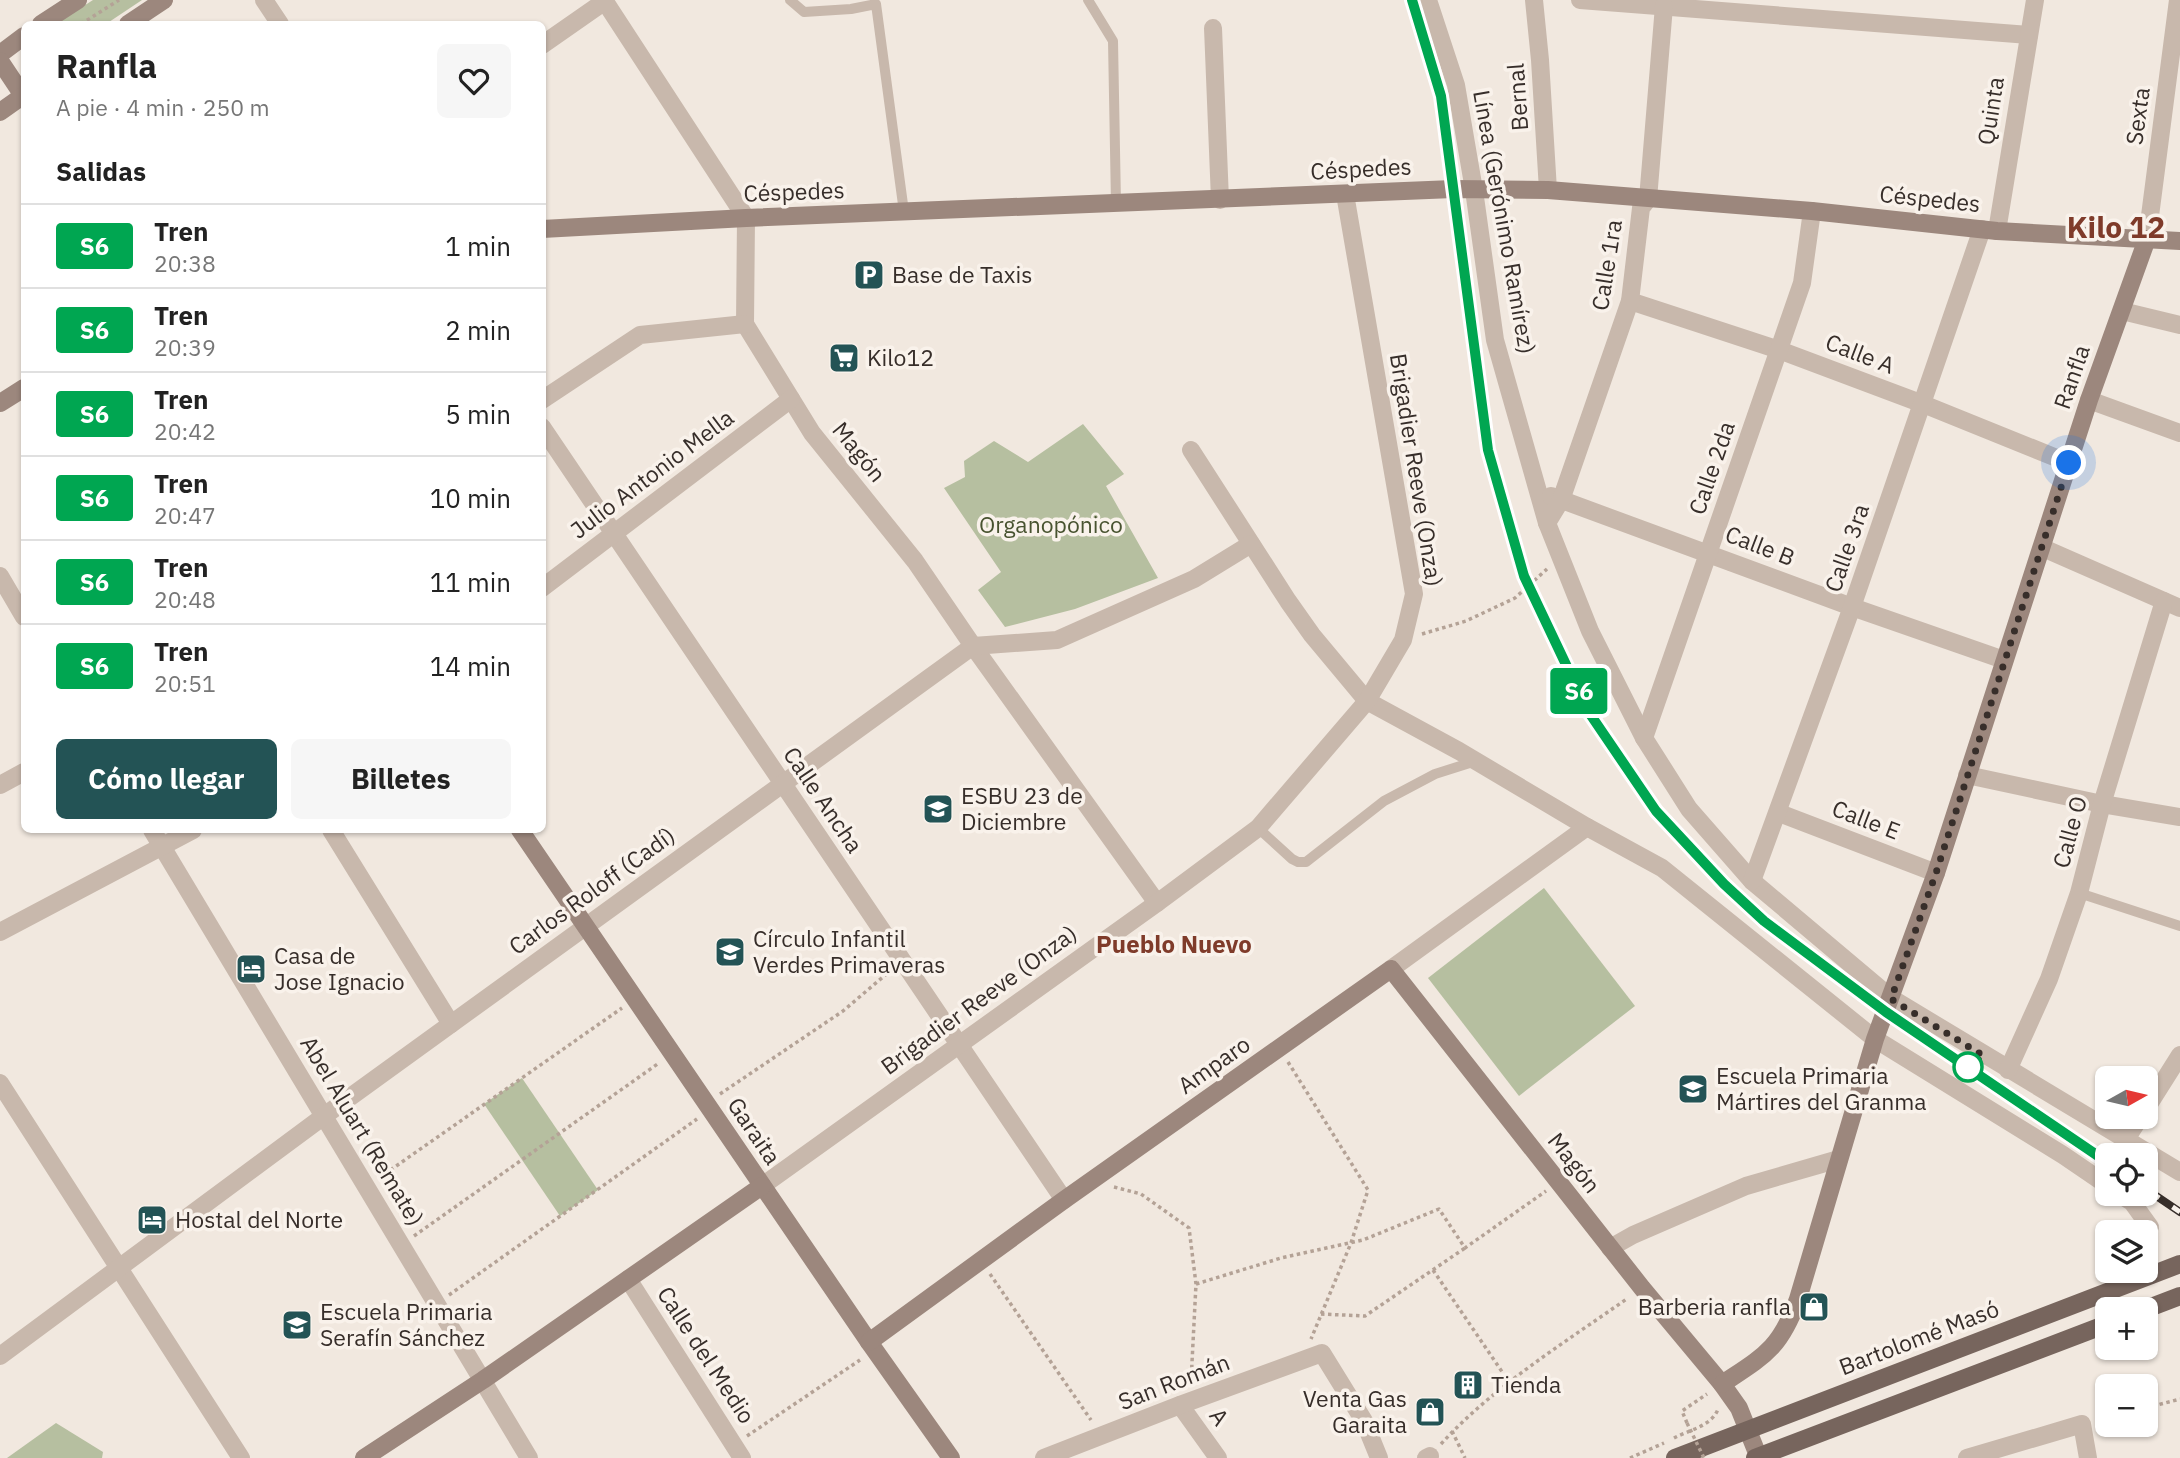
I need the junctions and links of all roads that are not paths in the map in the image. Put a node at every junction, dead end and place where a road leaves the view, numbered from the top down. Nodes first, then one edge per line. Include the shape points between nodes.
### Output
1 (78, 0) edge
2 (164, 0) edge
3 (264, 0) edge
4 (790, 0) edge
5 (1088, 0) edge
6 (1428, 0) edge
7 (1534, 0) edge
8 (1580, 0) edge
9 (2035, 0) edge
10 (2179, 0) edge
11 (604, 1) edge
12 (1664, 6) junction
13 (46, 21) edge
14 (132, 21) edge
15 (278, 21) edge
16 (1213, 28) dead end
17 (2029, 35) junction
18 (21, 38) edge
19 (546, 42) edge
20 (0, 54) edge
21 (0, 61) edge
22 (21, 92) edge
23 (21, 98) edge
24 (0, 112) edge
25 (1474, 190) junction
26 (1548, 190) junction
27 (1345, 194) junction
28 (1648, 199) junction
29 (1220, 200) junction
30 (1116, 204) junction
31 (1812, 211) junction
32 (904, 212) junction
33 (746, 218) junction
34 (546, 229) edge
35 (1989, 230) junction
36 (2147, 239) junction
37 (2180, 241) edge
38 (1630, 301) junction
39 (2122, 311) junction
40 (745, 324) junction
41 (2180, 326) edge
42 (1779, 350) junction
43 (21, 390) edge
44 (546, 397) edge
45 (791, 399) junction
46 (2089, 400) junction
47 (0, 403) edge
48 (1923, 404) junction
49 (546, 433) edge
50 (2180, 433) edge
51 (1191, 450) dead end
52 (2069, 463) junction
53 (1538, 491) junction
54 (1561, 500) junction
55 (1547, 523) junction
56 (614, 533) junction
57 (1251, 544) junction
58 (2043, 548) junction
59 (1709, 553) junction
60 (0, 576) edge
61 (546, 585) edge
62 (2172, 604) edge
63 (1852, 607) junction
64 (21, 612) edge
65 (973, 646) junction
66 (2004, 660) junction
67 (1367, 701) junction
68 (1644, 738) junction
69 (1476, 761) junction
70 (21, 774) edge
71 (1968, 775) junction
72 (0, 785) edge
73 (783, 785) junction
74 (2102, 804) junction
75 (1779, 813) junction
76 (2180, 817) edge
77 (1587, 827) junction
78 (1258, 828) junction
79 (178, 833) edge
80 (333, 833) edge
81 (522, 833) edge
82 (157, 837) edge
83 (1936, 873) junction
84 (1752, 881) junction
85 (2079, 893) junction
86 (1157, 903) junction
87 (585, 926) junction
88 (2180, 926) edge
89 (0, 932) edge
90 (1391, 969) junction
91 (1891, 999) junction
92 (451, 1024) junction
93 (1875, 1039) junction
94 (959, 1045) junction
95 (2180, 1055) edge
96 (2008, 1070) junction
97 (0, 1083) edge
98 (2158, 1090) edge
99 (324, 1116) junction
100 (2133, 1129) edge
101 (2126, 1139) junction
102 (1839, 1159) junction
103 (2180, 1172) edge
104 (2095, 1177) edge
105 (762, 1186) junction
106 (1064, 1200) junction
107 (1610, 1248) junction
108 (2180, 1264) edge
109 (119, 1267) junction
110 (628, 1279) junction
111 (2180, 1296) edge
112 (2158, 1304) edge
113 (2095, 1329) edge
114 (871, 1346) junction
115 (0, 1356) edge
116 (482, 1380) junction
117 (1717, 1387) junction
118 (1185, 1403) junction
119 (1748, 1429) junction
120 (738, 1451) edge
121 (1977, 1457) edge
122 (241, 1458) edge
123 (364, 1458) edge
124 (529, 1458) edge
125 (951, 1458) edge
126 (1044, 1458) edge
127 (1218, 1458) edge
128 (1379, 1458) edge
129 (1675, 1458) edge
130 (1757, 1458) edge
131 (2088, 1458) edge

1 - 13 street
2 - 14 street
3 - 15 street
4 - 32 lane via 804,12 876,4
5 - 30 lane via 1113,40
6 - 25 street, Línea (Gerónimo Ramírez) via 1456,85
7 - 26 street, Bernal
8 - 12 street
9 - 17 street, Quinta
10 - 36 street, Sexta
11 - 19 street
11 - 33 street
12 - 17 street
12 - 28 street, Calle 1ra
16 - 29 street
17 - 35 street, Quinta
18 - 20 street
21 - 22 street
23 - 24 street
25 - 26 street, Céspedes
25 - 27 street, Céspedes
25 - 53 street, Línea (Gerónimo Ramírez) via 1495,340
26 - 28 street, Céspedes
27 - 29 street, Céspedes
27 - 67 street, Brigadier Reeve (Onza) via 1415,594 1403,640
28 - 31 street, Céspedes
28 - 38 street, Calle 1ra via 1641,208
29 - 30 street, Céspedes
30 - 32 street, Céspedes
31 - 35 street, Céspedes
31 - 42 street, Calle 2da via 1802,283
32 - 33 street, Céspedes
33 - 34 street, Céspedes
33 - 40 street
35 - 36 street, Céspedes
35 - 48 street, Calle 3ra
36 - 37 street, Céspedes
36 - 39 street, Ranfla
38 - 42 street, Calle A
38 - 54 street, Calle 1ra
39 - 41 street
39 - 46 street, Ranfla
40 - 44 street via 640,335
40 - 45 street, Magón
42 - 48 street, Calle A
42 - 59 street, Calle 2da
43 - 47 street
45 - 56 street, Julio Antonio Mella
45 - 65 street, Magón via 812,433 915,561
46 - 50 street
46 - 52 street, Ranfla
48 - 52 street, Calle A
48 - 63 street, Calle 3ra
49 - 56 street, Calle Ancha
51 - 57 street
52 - 58 street, Ranfla
53 - 54 street, Calle B
53 - 55 street, Línea (Gerónimo Ramírez)
54 - 55 street, Calle 1ra
54 - 59 street, Calle B
55 - 68 street, Línea (Gerónimo Ramírez) via 1590,631
56 - 61 street, Julio Antonio Mella
56 - 73 street, Calle Ancha
57 - 65 street via 1194,579 1057,640
57 - 67 street via 1312,635
58 - 62 street
58 - 66 street, Ranfla
59 - 63 street, Calle B
59 - 68 street, Calle 2da
60 - 64 street
62 - 74 street, Calle O
63 - 66 street, Calle B
63 - 75 street, Calle 3ra
65 - 73 street, Carlos Roloff (Cadí)
65 - 86 street, Magón
66 - 71 street, Ranfla
67 - 69 street
67 - 78 street, Brigadier Reeve (Onza)
68 - 84 street, Línea (Gerónimo Ramírez) via 1689,809
69 - 77 street
69 - 78 lane via 1434,774 1384,801 1306,862 1292,859
70 - 72 street
71 - 74 street
71 - 83 street, Ranfla
73 - 87 street, Carlos Roloff (Cadí)
73 - 94 street, Calle Ancha
74 - 76 street
74 - 85 street, Calle O
75 - 83 street, Calle E
75 - 84 street, Calle 3ra
77 - 90 street, Amparo
77 - 93 street via 1662,868
78 - 86 street, Brigadier Reeve (Onza)
79 - 82 street
80 - 92 street
81 - 87 street, Garaita
82 - 89 street
82 - 99 street, Abel Aluart (Remate)
83 - 91 street, Ranfla
84 - 91 street, Línea (Gerónimo Ramírez)
85 - 88 lane
85 - 96 street, Calle O via 2049,979
86 - 94 street, Brigadier Reeve (Onza)
87 - 92 street, Carlos Roloff (Cadí)
87 - 105 street, Garaita
90 - 106 street, Amparo
90 - 107 street, Magón
91 - 93 street, Ranfla
91 - 96 street, Línea (Gerónimo Ramírez)
92 - 99 street, Carlos Roloff (Cadí)
93 - 102 street, Ranfla
93 - 104 street
94 - 105 street, Brigadier Reeve (Onza)
94 - 106 street, Calle Ancha
95 - 98 street
96 - 101 street, Línea (Gerónimo Ramírez)
97 - 109 street
99 - 109 street, Carlos Roloff (Cadí)
99 - 116 street, Abel Aluart (Remate)
100 - 101 street
101 - 103 street, Línea (Gerónimo Ramírez)
102 - 107 street via 1746,1186
102 - 117 street, Ranfla via 1788,1326 1775,1345
105 - 110 street, Brigadier Reeve (Onza)
105 - 114 street, Garaita
106 - 114 street, Amparo
107 - 117 street, Magón
108 - 119 main road, Bartolomé Masó
109 - 115 street, Carlos Roloff (Cadí)
109 - 122 street
110 - 116 street, Brigadier Reeve (Onza)
110 - 120 street, Calle del Medio
111 - 112 main road
113 - 130 main road
114 - 125 street, Garaita
116 - 123 street, Brigadier Reeve (Onza)
116 - 124 street, Abel Aluart (Remate)
117 - 119 street via 1738,1408
118 - 126 street, San Román
118 - 127 street, A
118 - 128 street, San Román via 1322,1353 1364,1421
119 - 129 main road, Bartolomé Masó
119 - 130 street
121 - 131 street via 2082,1423

